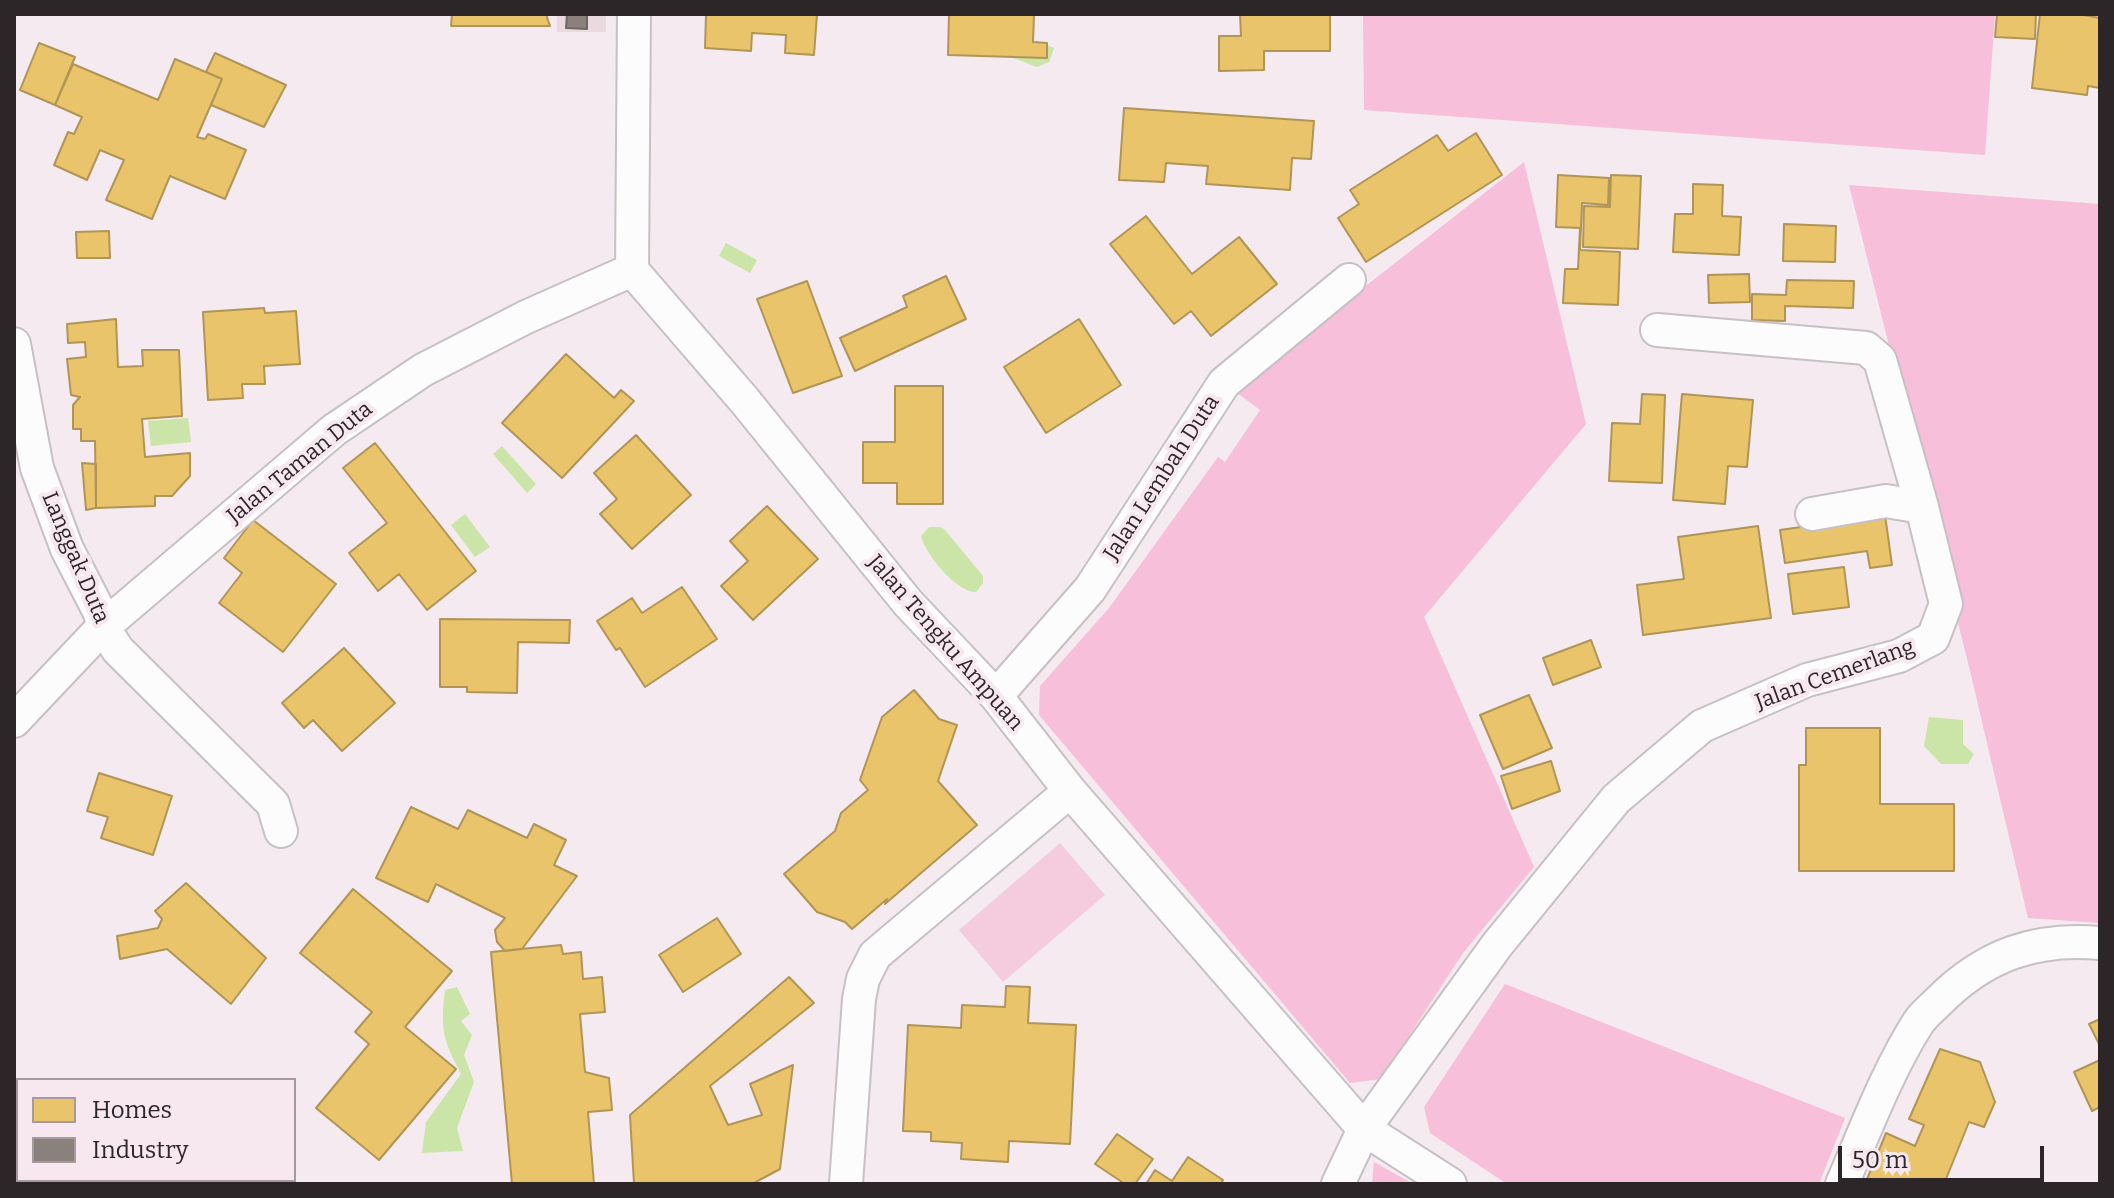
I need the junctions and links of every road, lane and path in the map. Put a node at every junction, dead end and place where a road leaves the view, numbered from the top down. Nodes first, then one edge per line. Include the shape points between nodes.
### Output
1 (634, 14) edge
2 (632, 270) junction
3 (1349, 280) dead end
4 (1657, 330) dead end
5 (14, 344) edge
6 (1922, 507) junction
7 (1812, 514) dead end
8 (103, 627) junction
9 (996, 696) junction
10 (14, 721) edge
11 (1070, 791) junction
12 (286, 816) dead end
13 (2100, 943) edge
14 (1364, 1129) junction
15 (846, 1184) edge
16 (1338, 1184) edge
17 (1450, 1184) edge
18 (1842, 1184) edge

1 - 2 street
2 - 8 street, Jalan Taman Duta via 435,363 347,421
2 - 9 street, Jalan Tengku Ampuan via 908,603
3 - 9 street, Jalan Lembah Duta via 1224,383 1090,589
4 - 6 street, Jalan Cemerlang via 1866,348 1880,360
5 - 8 street, Langgak Duta via 37,468
6 - 7 street via 1886,501
6 - 14 street, Jalan Cemerlang via 1946,604 1933,638 1899,656 1807,680 1702,726 1616,799 1497,945
8 - 10 street, Jalan Taman Duta
8 - 12 street, Langgak Duta via 118,650
9 - 11 street, Jalan Tengku Ampuan
11 - 14 street, Jalan Tengku Ampuan
11 - 15 street via 875,955 859,999
13 - 18 street via 2066,940 2009,952 1959,981 1919,1021
14 - 16 street, Jalan Cemerlang
14 - 17 street, Jalan Tengku Ampuan

